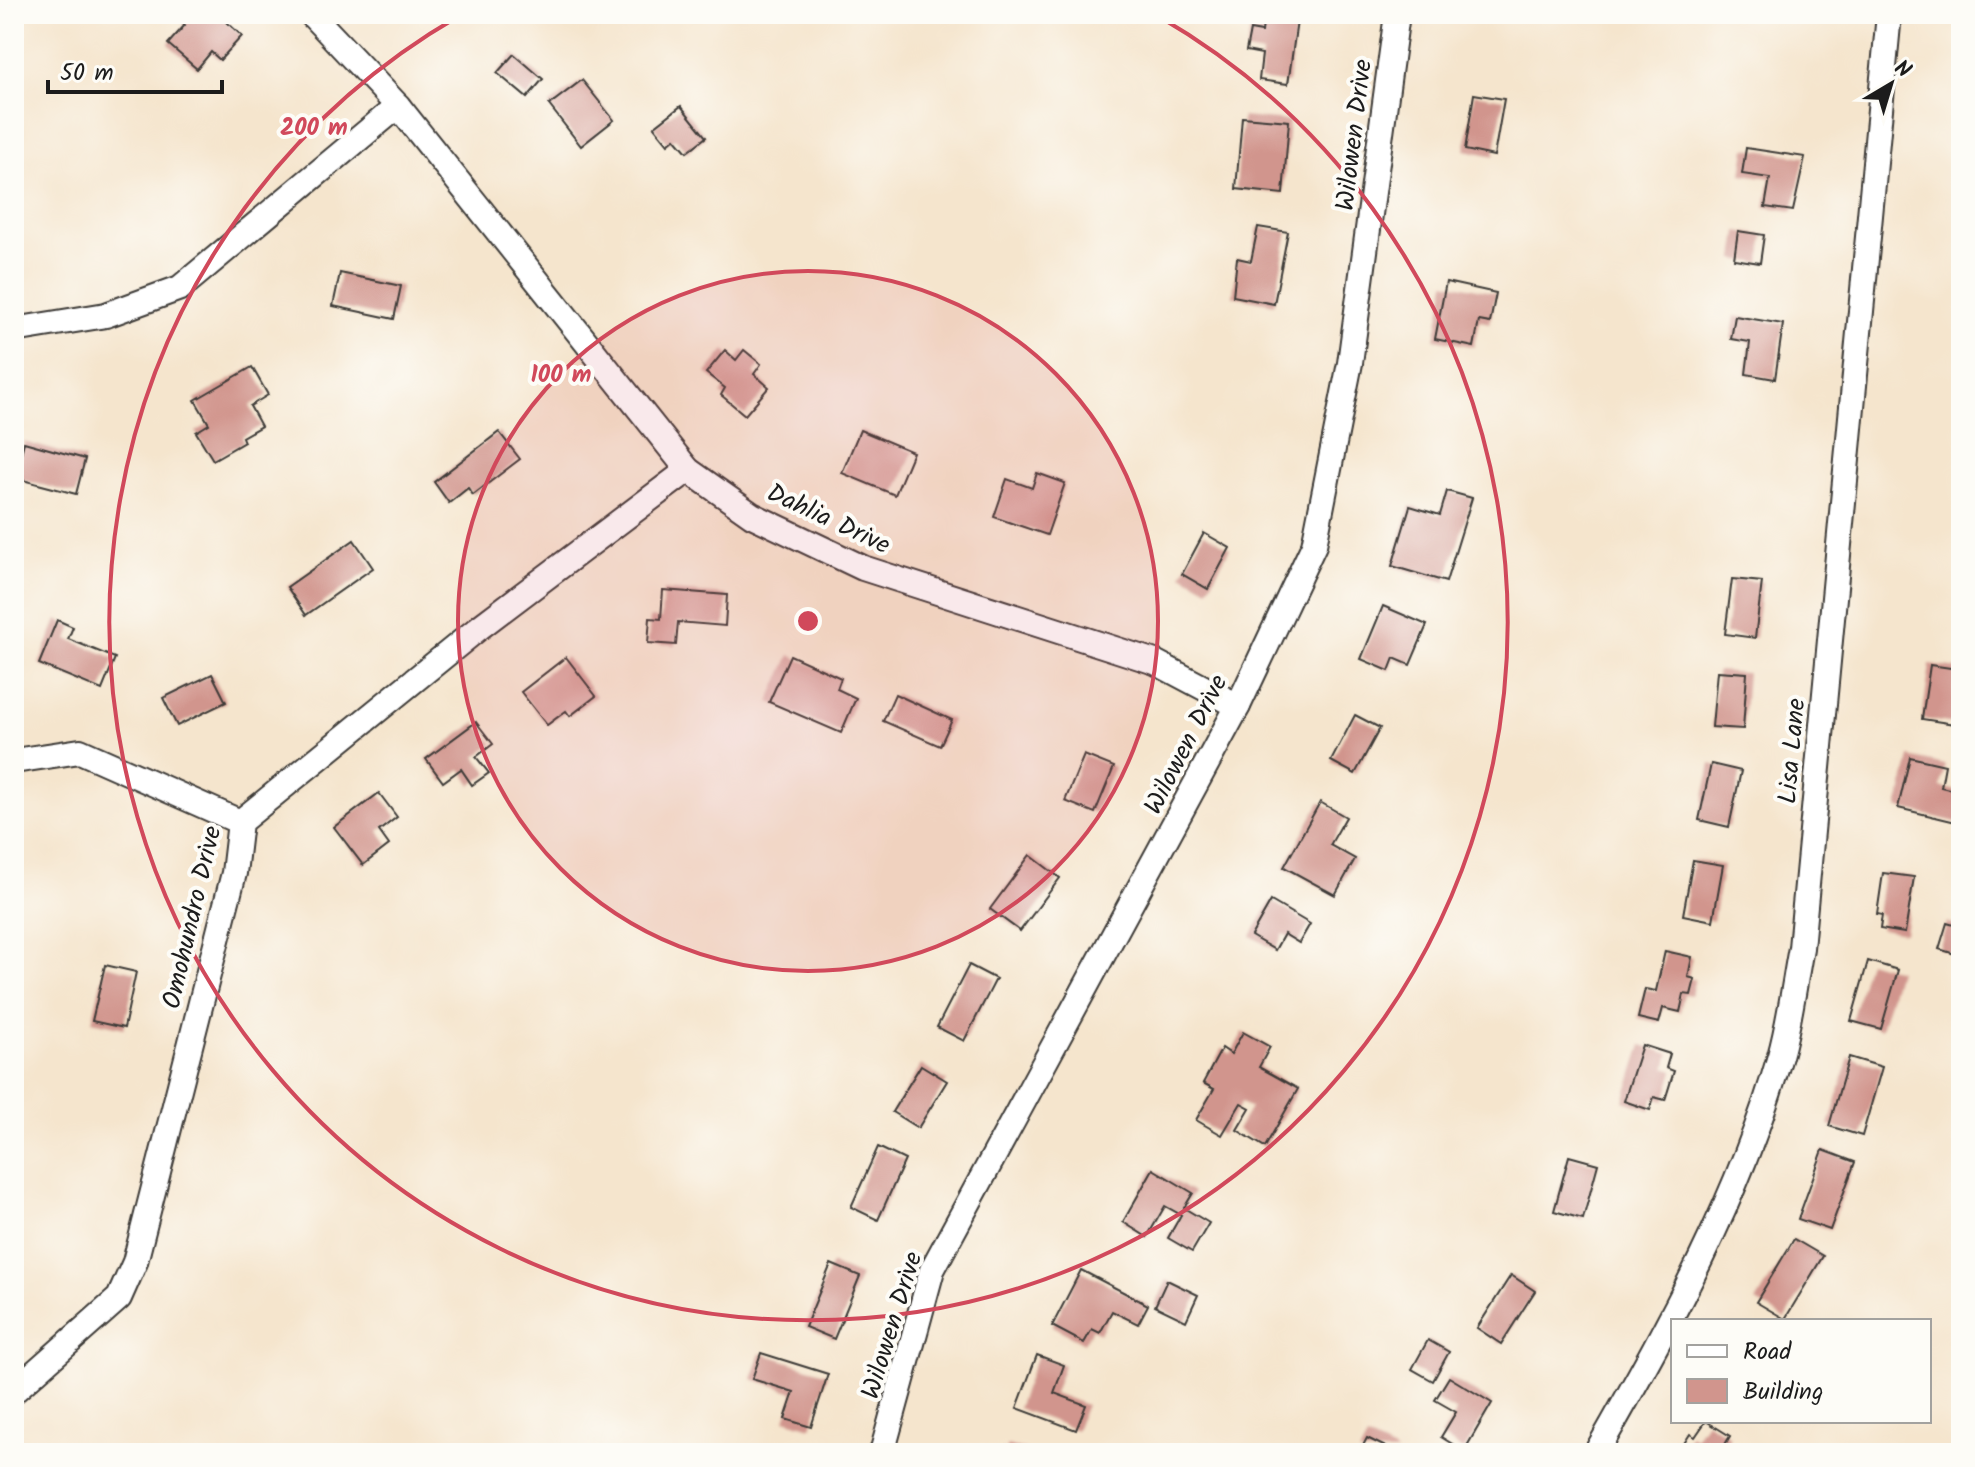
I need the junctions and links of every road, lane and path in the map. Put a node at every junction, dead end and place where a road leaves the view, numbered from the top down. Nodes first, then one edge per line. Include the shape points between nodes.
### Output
1 (311, 14) edge
2 (1397, 14) edge
3 (1889, 14) edge
4 (398, 106) junction
5 (14, 330) edge
6 (688, 470) junction
7 (1238, 706) junction
8 (14, 761) edge
9 (240, 822) junction
10 (14, 1391) edge
11 (882, 1453) edge
12 (1596, 1453) edge

1 - 4 street, Dahlia Drive
2 - 7 street, Wilowen Drive via 1350,363 1314,545
3 - 12 street, Lisa Lane via 1801,948 1780,1054 1698,1265
4 - 5 street via 180,288 106,315
4 - 6 street, Dahlia Drive
6 - 7 street, Dahlia Drive via 795,539 863,568 1155,662
6 - 9 street, Omohundro Drive via 480,627
7 - 11 street, Wilowen Drive via 932,1270
8 - 9 street via 80,751
9 - 10 street, Omohundro Drive via 234,873 135,1262 119,1298

